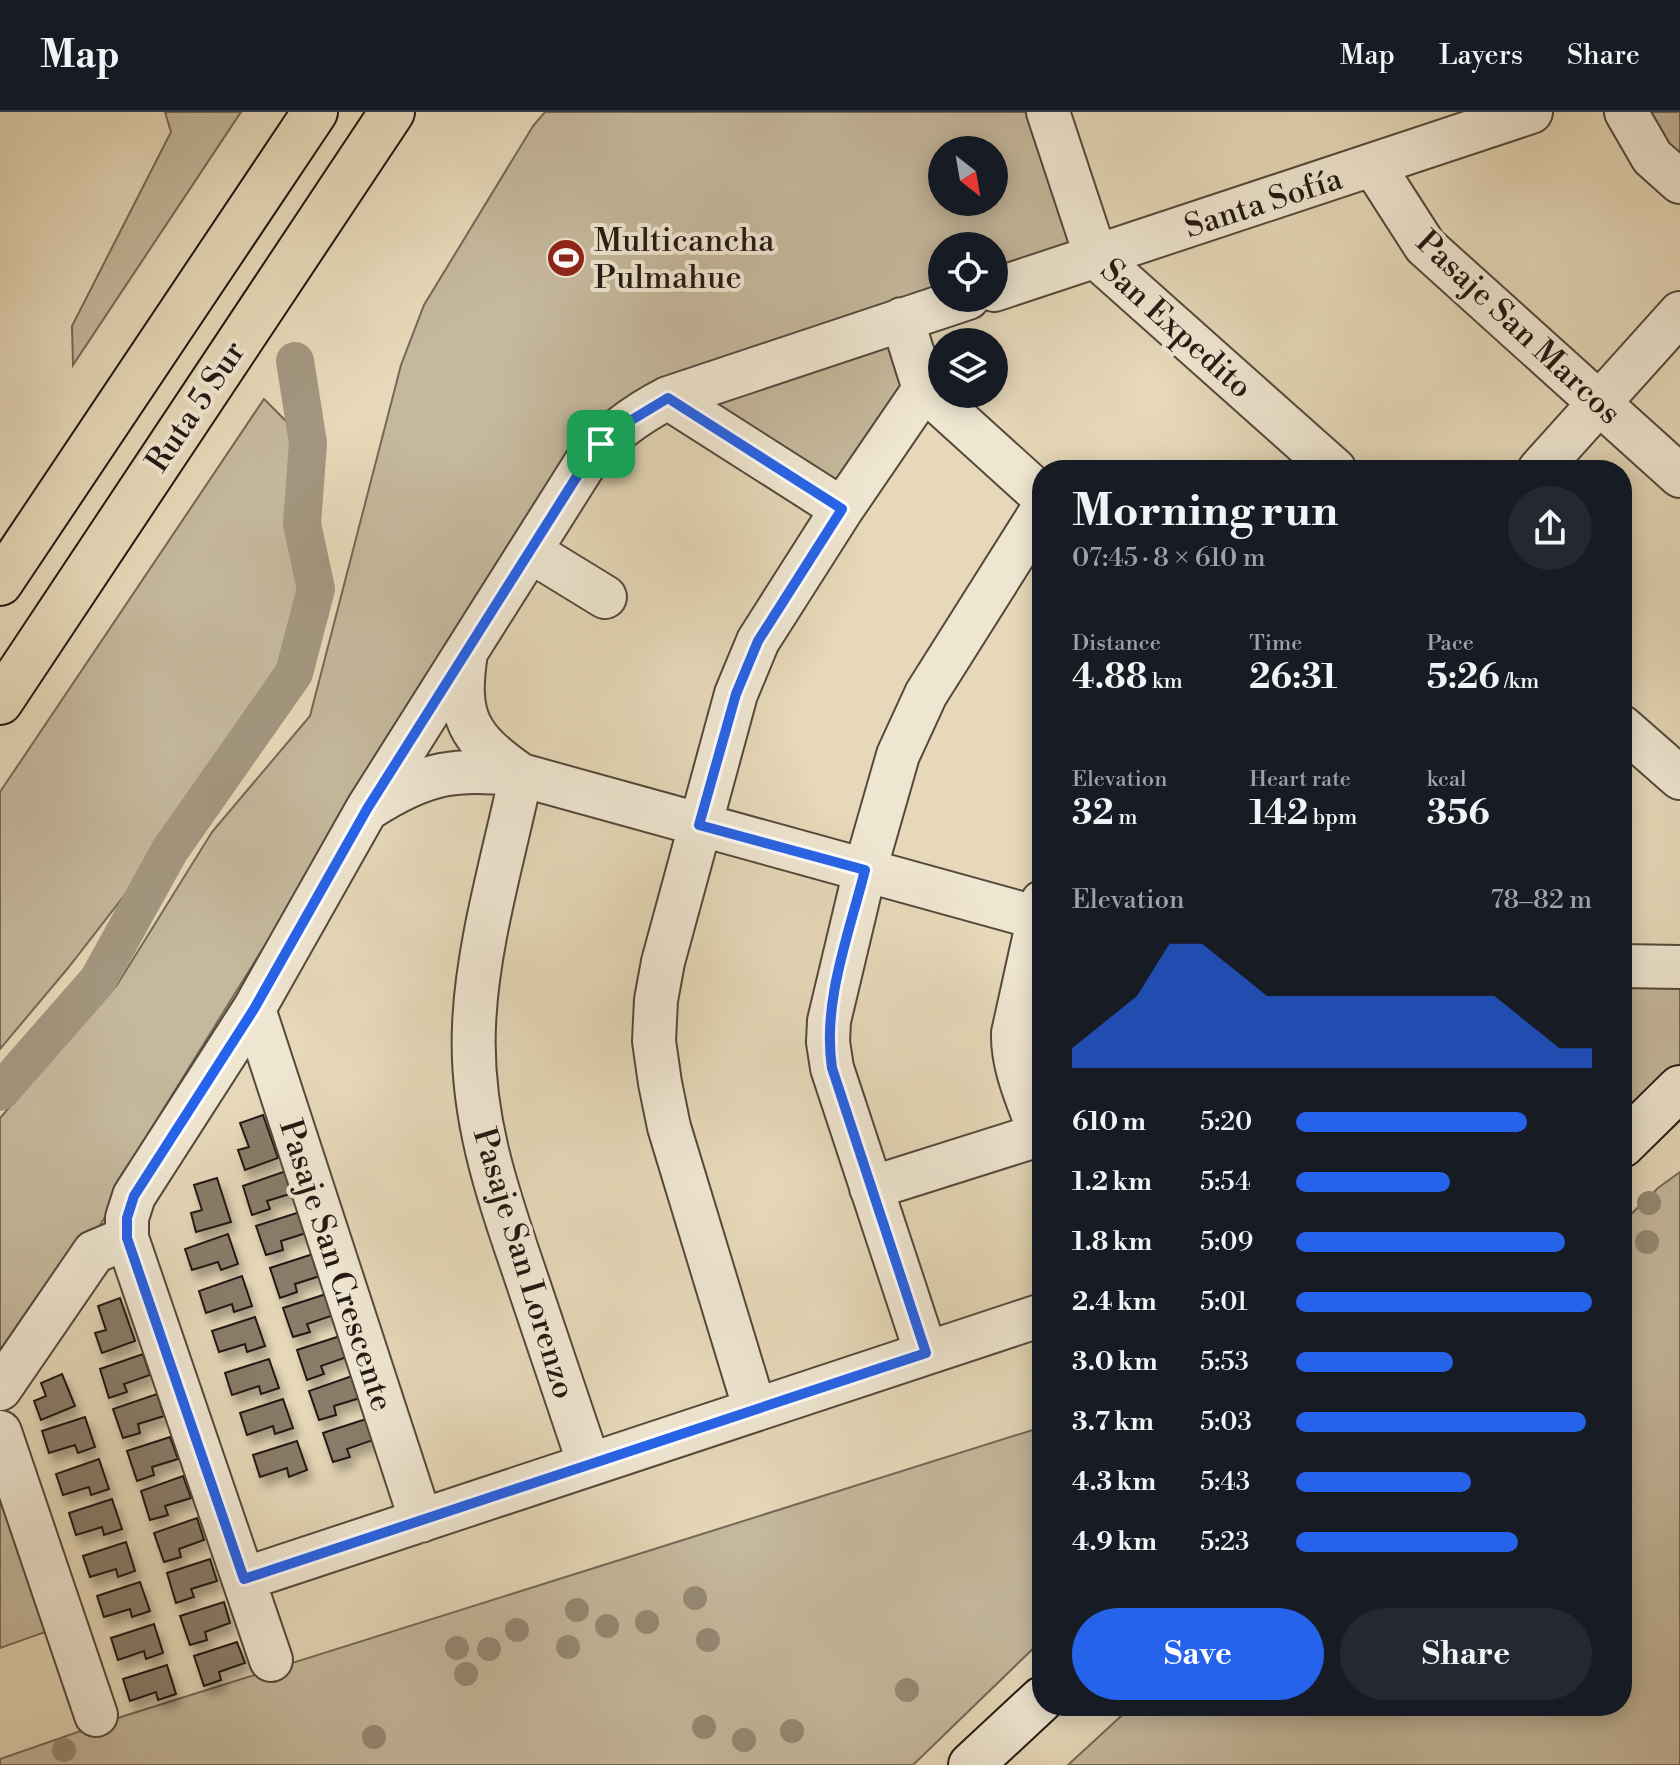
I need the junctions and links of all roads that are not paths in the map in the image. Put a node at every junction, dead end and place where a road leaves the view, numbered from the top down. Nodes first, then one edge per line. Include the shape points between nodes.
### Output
1 (315, 112) edge
2 (392, 112) edge
3 (1048, 112) edge
4 (1531, 112) edge
5 (1626, 112) edge
6 (1373, 165) junction
7 (1680, 182) edge
8 (1096, 257) junction
9 (1008, 285) edge
10 (928, 311) edge
11 (1680, 313) edge
12 (902, 319) junction
13 (924, 389) junction
14 (668, 398) junction
15 (1599, 403) junction
16 (1324, 460) edge
17 (1548, 460) edge
18 (1680, 476) edge
19 (1032, 487) edge
20 (842, 509) junction
21 (1032, 526) edge
22 (530, 551) junction
23 (0, 583) edge
24 (605, 597) dead end
25 (466, 652) junction
26 (0, 702) edge
27 (1632, 736) edge
28 (521, 775) junction
29 (1680, 778) edge
30 (367, 809) junction
31 (699, 825) junction
32 (865, 870) junction
33 (1032, 911) edge
34 (1032, 952) edge
35 (1632, 966) edge
36 (1680, 967) edge
37 (254, 1009) junction
38 (1680, 1088) edge
39 (1032, 1109) edge
40 (1632, 1135) edge
41 (1032, 1137) edge
42 (871, 1188) junction
43 (127, 1238) junction
44 (1032, 1318) edge
45 (926, 1353) junction
46 (0, 1389) edge
47 (755, 1410) junction
48 (0, 1432) edge
49 (589, 1464) junction
50 (421, 1521) junction
51 (244, 1579) junction
52 (271, 1660) dead end
53 (1032, 1708) edge
54 (96, 1715) dead end
55 (971, 1765) edge

1 - 23 highway, Ruta 5 Sur
2 - 26 highway, Ruta 5 Sur
3 - 8 street, San Expedito
4 - 6 street, Santa Sofía
5 - 7 street via 1652,157
6 - 8 street, Santa Sofía
6 - 15 street, Pasaje San Marcos via 1425,246
8 - 9 street, Santa Sofía
8 - 16 street, San Expedito
10 - 12 street
11 - 15 street
12 - 13 street
12 - 14 street
13 - 19 street
13 - 20 street
14 - 20 street
14 - 22 street via 601,444
15 - 17 street
15 - 18 street, Pasaje San Marcos
20 - 31 street via 758,641 736,694
21 - 32 street via 910,726
22 - 24 street
22 - 25 street
25 - 28 street via 464,709 488,752
25 - 30 street
27 - 29 street
28 - 30 street via 490,771 431,776
28 - 31 street
28 - 49 street, Pasaje San Lorenzo via 479,973 474,1084 483,1145 500,1203
30 - 37 street
31 - 32 street
31 - 47 street via 663,962 654,1041 669,1127
32 - 33 street
32 - 42 street via 836,984 828,1042
34 - 39 street via 1013,1033 1015,1062
35 - 36 street
37 - 43 street via 134,1196
37 - 50 street, Pasaje San Crescente
38 - 40 main road
41 - 42 street
42 - 45 street
43 - 46 street via 94,1252
43 - 51 street
44 - 45 street
45 - 47 street
47 - 49 street
48 - 54 street
49 - 50 street
50 - 51 street
51 - 52 street
53 - 55 main road

